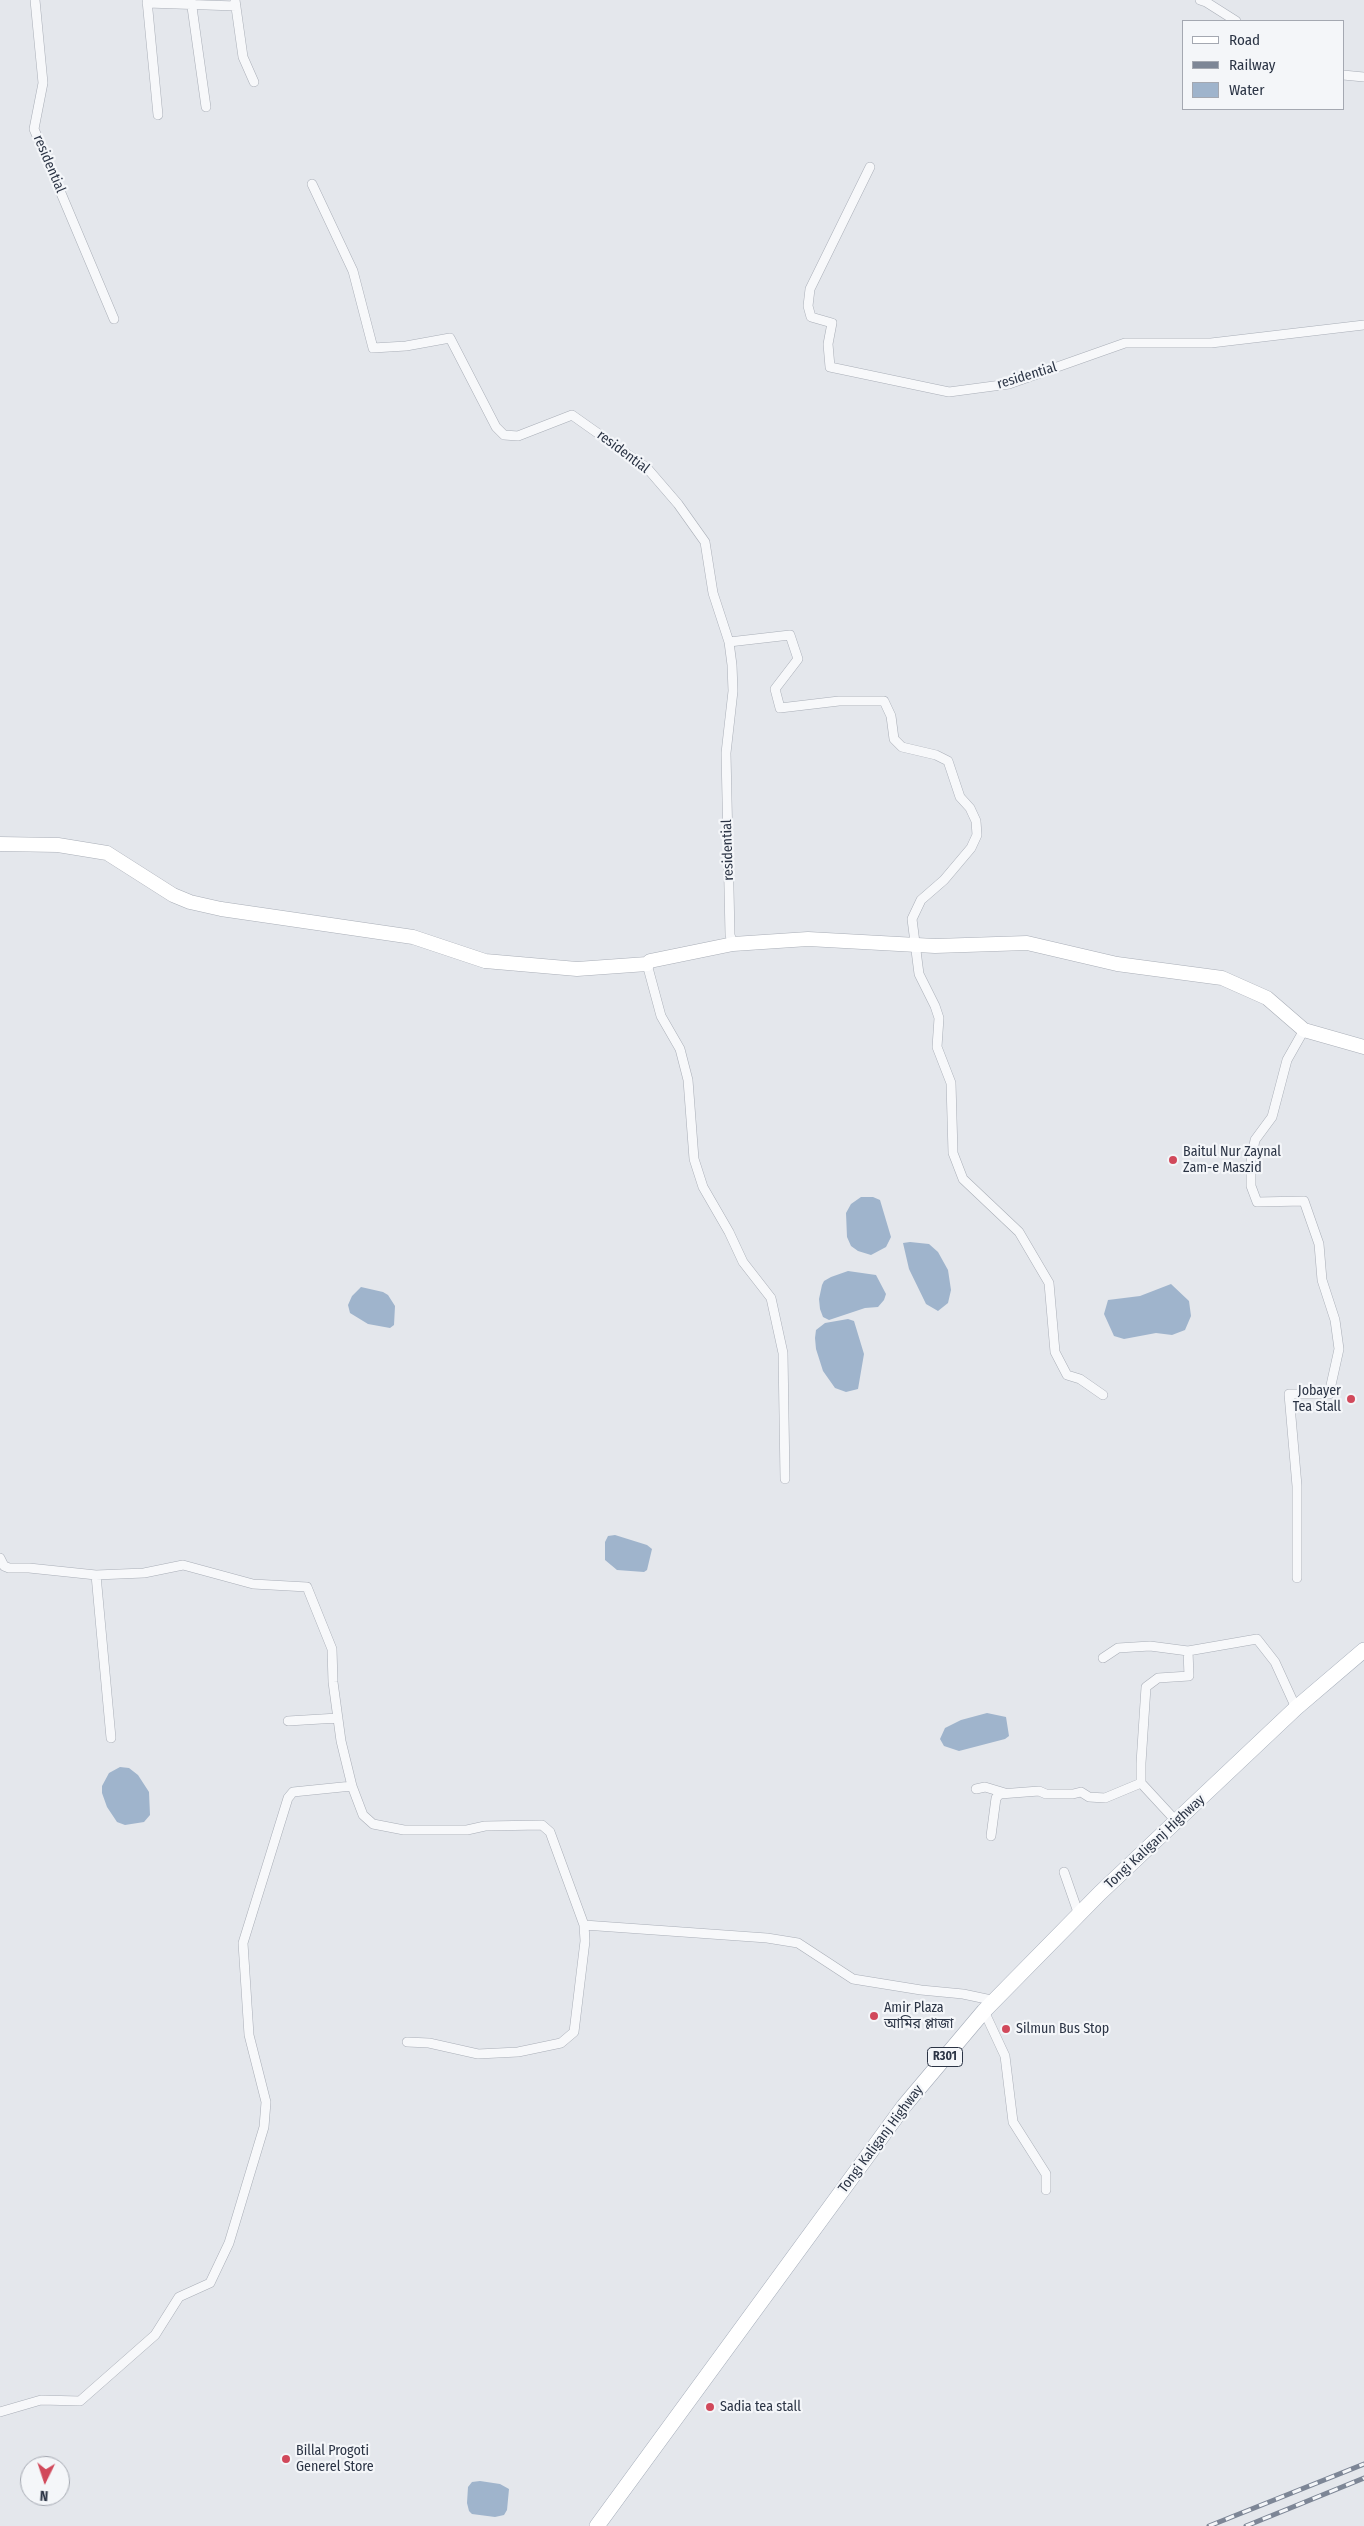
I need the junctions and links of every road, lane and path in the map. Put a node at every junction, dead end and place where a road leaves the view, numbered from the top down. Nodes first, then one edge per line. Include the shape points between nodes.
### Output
1 (35, 0) edge
2 (1200, 0) edge
3 (147, 2) edge
4 (191, 2) edge
5 (236, 3) edge
6 (1234, 20) edge
7 (1344, 75) edge
8 (1364, 77) edge
9 (254, 82) dead end
10 (206, 107) dead end
11 (158, 115) dead end
12 (870, 168) dead end
13 (312, 184) dead end
14 (114, 319) dead end
15 (1364, 325) edge
16 (729, 642) junction
17 (0, 844) edge
18 (733, 944) junction
19 (916, 944) junction
20 (647, 964) junction
21 (1304, 1030) junction
22 (1364, 1047) edge
23 (1103, 1395) dead end
24 (785, 1479) dead end
25 (0, 1558) edge
26 (96, 1575) junction
27 (1296, 1578) dead end
28 (1188, 1651) junction
29 (1362, 1654) edge
30 (1103, 1658) dead end
31 (1296, 1708) junction
32 (338, 1718) junction
33 (288, 1721) dead end
34 (111, 1738) dead end
35 (1141, 1783) junction
36 (352, 1786) junction
37 (976, 1789) dead end
38 (1008, 1792) junction
39 (1177, 1822) junction
40 (991, 1836) dead end
41 (1064, 1872) dead end
42 (1080, 1914) junction
43 (584, 1924) junction
44 (996, 2001) junction
45 (984, 2012) junction
46 (407, 2042) dead end
47 (1046, 2190) dead end
48 (0, 2412) edge
49 (598, 2526) edge

1 - 14 street, residential via 43,83 34,129
2 - 6 street
3 - 4 street
3 - 11 street
4 - 5 street
4 - 10 street
5 - 9 street via 244,58
7 - 8 street
12 - 15 street, residential via 810,289 810,317 832,323 828,344 830,367 950,392 1009,384 1125,343 1211,343
13 - 16 street, residential via 353,271 373,348 450,338 496,427 504,435 518,436 572,415 647,468 705,542 713,593
16 - 18 street, residential via 734,691 726,753 730,935
16 - 19 street via 790,635 798,660 775,689 780,708 839,701 884,701 891,716 894,739 902,747 948,761 960,797 976,821 976,835 971,848 944,880 921,900 912,919
17 - 20 street via 58,845 107,853 173,895 190,902 413,937 485,961 577,969
18 - 19 street via 808,938
18 - 20 street
19 - 21 street via 1027,943 1117,964 1222,978 1267,998
19 - 23 street via 919,974 929,990 938,1018 937,1047 951,1082 954,1154 963,1179 1019,1232 1049,1283 1055,1352 1067,1375 1080,1379
20 - 24 street via 661,1016 680,1050 688,1080 694,1159 703,1188 743,1262 771,1298 783,1353
21 - 22 street
21 - 27 street via 1287,1060 1272,1117 1256,1140 1251,1186 1257,1202 1304,1201 1319,1244 1322,1280 1339,1349 1329,1394 1289,1394 1297,1486
25 - 26 street via 9,1568
26 - 32 street via 144,1573 183,1566 253,1584 307,1587 332,1649
26 - 34 street
28 - 30 street via 1150,1646 1118,1648
28 - 31 street via 1256,1639 1275,1662
28 - 35 street via 1189,1676 1158,1678 1146,1687
29 - 31 main road, Tongi Kaliganj Highway / R301
31 - 39 main road, Tongi Kaliganj Highway / R301
32 - 33 street
32 - 36 street
35 - 38 street via 1105,1798 1089,1797 1080,1792
35 - 39 street
36 - 43 street via 363,1815 373,1824 433,1831 542,1825 550,1832
36 - 48 street via 293,1792 288,1798 243,1943 249,2035 266,2102 264,2127 229,2242 210,2283 179,2297 155,2335 80,2401 41,2400
37 - 38 street
38 - 40 street via 996,1798
39 - 42 main road, Tongi Kaliganj Highway / R301
41 - 42 street
42 - 44 main road, Tongi Kaliganj Highway / R301
43 - 44 street via 798,1943 853,1978
43 - 46 street via 585,1942 574,2032 561,2043 518,2052 478,2054
44 - 45 main road, Tongi Kaliganj Highway / R301
45 - 47 street via 1005,2056 1013,2122 1046,2174
45 - 49 main road, Tongi Kaliganj Highway / R301 via 904,2106

